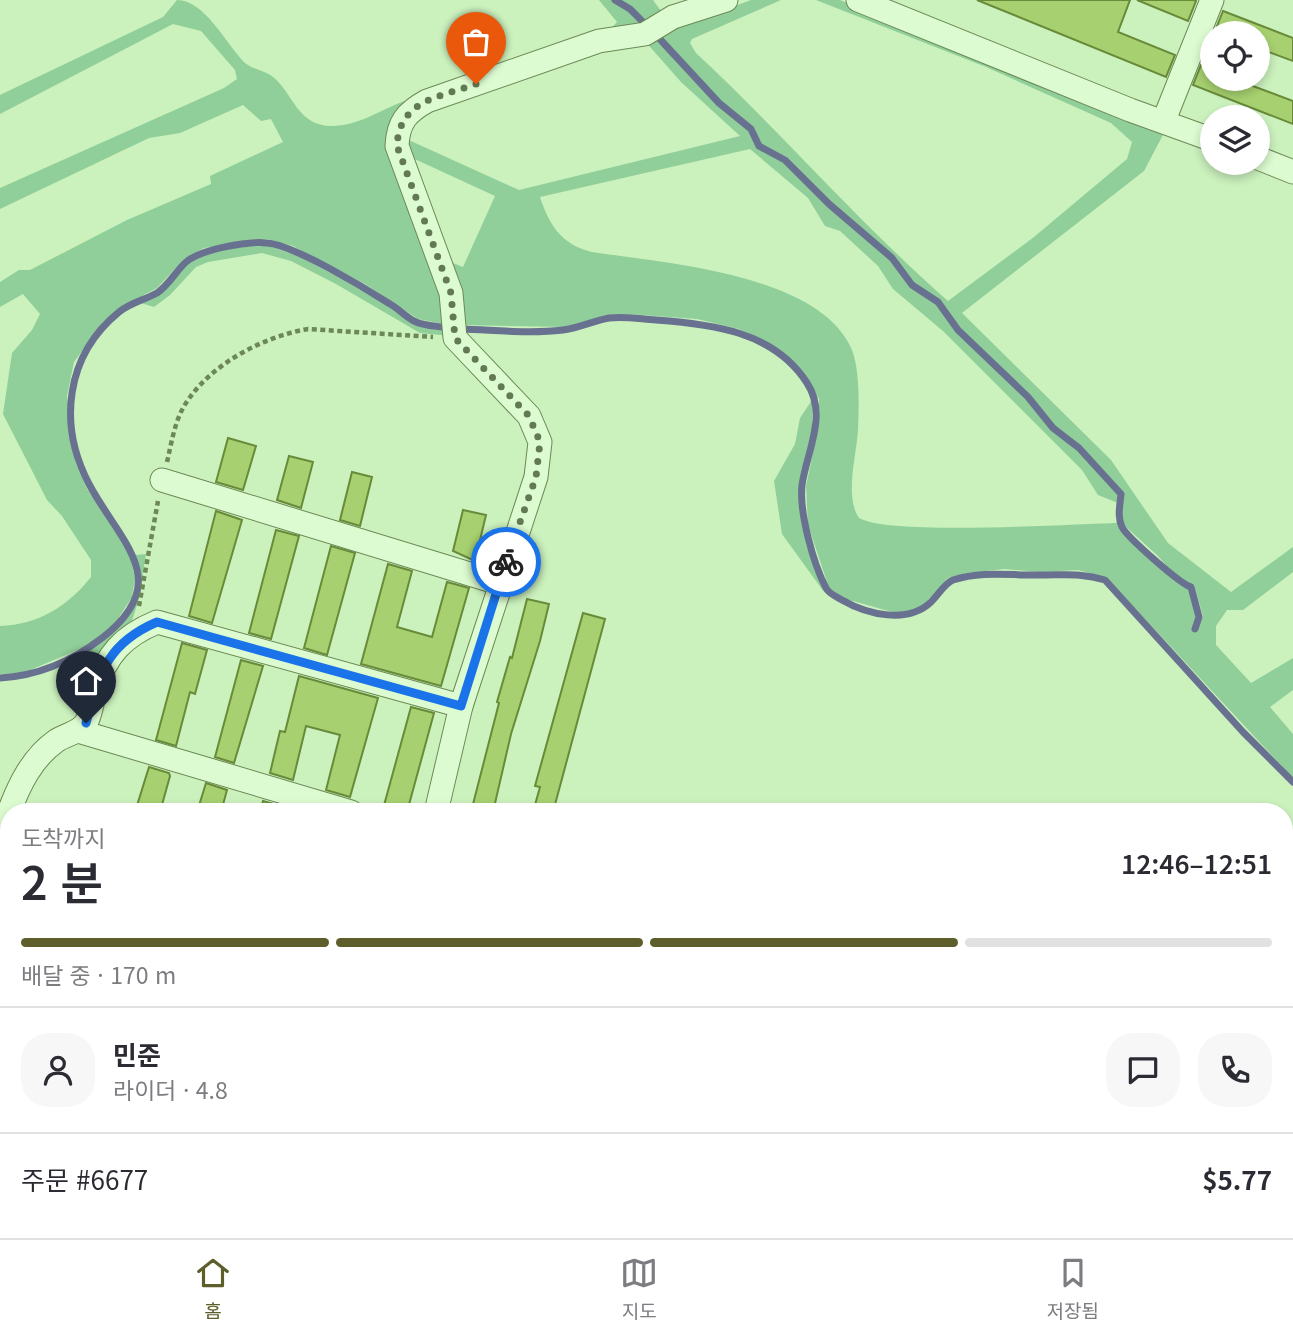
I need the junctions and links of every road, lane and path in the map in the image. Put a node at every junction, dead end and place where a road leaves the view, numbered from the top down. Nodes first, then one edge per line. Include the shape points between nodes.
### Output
1 (726, 0) edge
2 (858, 0) edge
3 (1212, 0) edge
4 (1164, 120) junction
5 (1200, 135) edge
6 (1270, 160) edge
7 (1291, 164) edge
8 (455, 338) junction
9 (162, 480) junction
10 (499, 583) junction
11 (130, 636) junction
12 (461, 706) junction
13 (79, 731) junction
14 (13, 803) edge
15 (321, 803) edge
16 (438, 803) edge

1 - 8 street via 673,17 645,34 599,41 410,110 402,121 397,146 451,293
2 - 4 street
3 - 4 street
4 - 5 street
6 - 7 street
8 - 9 path via 308,329 255,347 200,385 187,401
8 - 10 street via 529,416 540,442 536,477
9 - 10 street
9 - 11 path
10 - 12 street
11 - 12 street via 157,622
11 - 13 street via 107,659 86,723
12 - 16 street
13 - 14 street via 57,741 37,760 24,776
13 - 15 street

